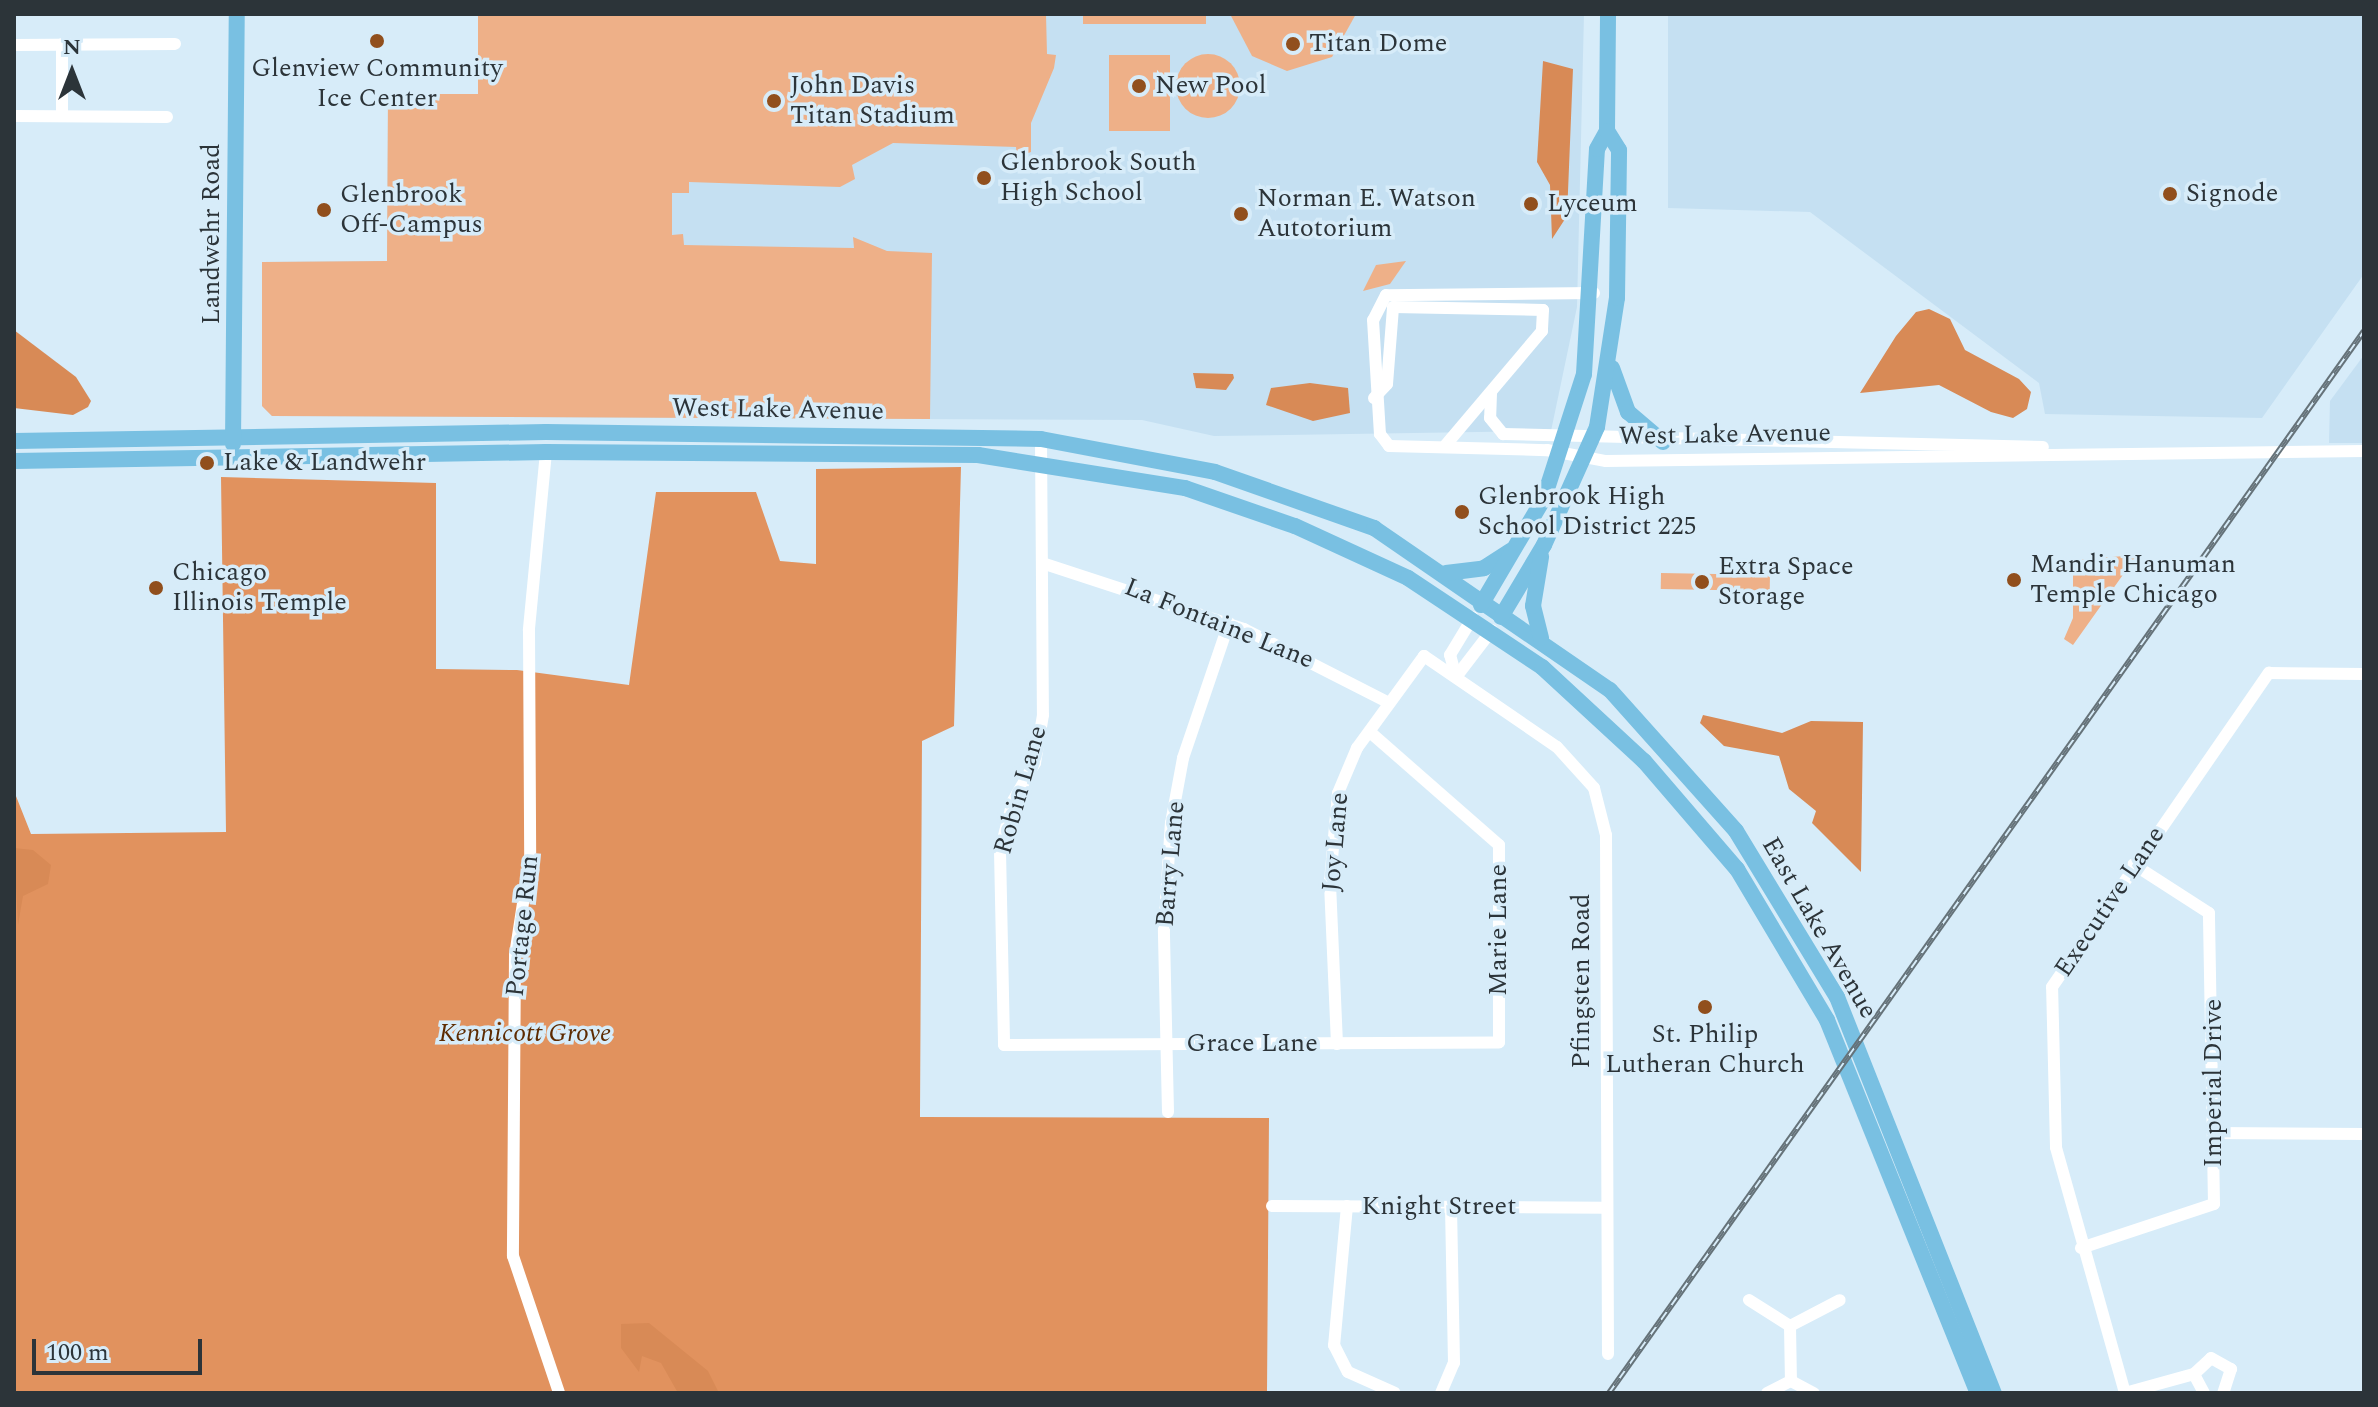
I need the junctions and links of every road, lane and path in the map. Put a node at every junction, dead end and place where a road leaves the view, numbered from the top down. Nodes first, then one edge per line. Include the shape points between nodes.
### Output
1 (237, 14) edge
2 (1608, 14) edge
3 (62, 44) junction
4 (175, 44) dead end
5 (14, 45) edge
6 (14, 116) edge
7 (62, 116) junction
8 (167, 117) dead end
9 (1607, 131) junction
10 (1594, 293) junction
11 (1610, 363) junction
12 (1491, 393) junction
13 (1374, 398) junction
14 (233, 433) junction
15 (1041, 439) junction
16 (1592, 439) junction
17 (14, 441) edge
18 (1663, 442) junction
19 (1564, 444) junction
20 (1444, 447) junction
21 (2062, 449) junction
22 (2364, 451) edge
23 (546, 452) junction
24 (232, 454) junction
25 (1585, 456) junction
26 (14, 461) edge
27 (1042, 462) junction
28 (1523, 539) junction
29 (1544, 545) junction
30 (1042, 563) junction
31 (1446, 573) junction
32 (1486, 599) junction
33 (1505, 611) junction
34 (1473, 617) junction
35 (1229, 623) junction
36 (1492, 630) junction
37 (1541, 638) junction
38 (2364, 674) edge
39 (1456, 677) junction
40 (1389, 703) junction
41 (1370, 732) junction
42 (2133, 864) junction
43 (1499, 1042) joint
44 (1337, 1044) junction
45 (1004, 1045) joint
46 (1166, 1045) junction
47 (1168, 1112) dead end
48 (2214, 1133) junction
49 (2364, 1134) edge
50 (1272, 1206) dead end
51 (1347, 1206) junction
52 (1451, 1206) junction
53 (1606, 1208) junction
54 (2081, 1248) junction
55 (1749, 1300) dead end
56 (1840, 1300) dead end
57 (1790, 1326) junction
58 (1608, 1354) dead end
59 (2194, 1374) junction
60 (1791, 1381) junction
61 (559, 1393) edge
62 (1395, 1393) edge
63 (1441, 1393) edge
64 (1767, 1393) edge
65 (1814, 1393) edge
66 (1978, 1393) edge
67 (1994, 1393) edge
68 (2125, 1393) edge
69 (2204, 1393) edge
70 (2223, 1393) edge

1 - 14 main road, Landwehr Road
2 - 9 main road
3 - 4 street
3 - 5 street
3 - 7 street
6 - 7 street
7 - 8 street
9 - 10 main road via 1597,149
9 - 11 main road via 1619,150
10 - 13 street via 1386,295 1374,313
10 - 19 main road
11 - 16 main road
11 - 18 main road via 1628,412
12 - 13 street via 1545,326 1543,310 1393,307 1387,384
12 - 19 street via 1490,418 1503,434
12 - 20 street
13 - 20 street, West Lake Avenue via 1376,427 1389,446
14 - 15 main road, West Lake Avenue
14 - 17 main road, West Lake Avenue
14 - 24 main road, Landwehr Road
15 - 27 street, Robin Lane
15 - 31 main road, West Lake Avenue via 1178,462 1279,490 1374,528
16 - 18 street, West Lake Avenue
16 - 19 street, West Lake Avenue
16 - 25 main road
18 - 21 street, West Lake Avenue
19 - 20 street, West Lake Avenue
19 - 25 street, West Lake Avenue
19 - 28 main road
21 - 22 street, West Lake Avenue
21 - 25 street, West Lake Avenue via 1677,461
23 - 24 main road, West Lake Avenue
23 - 27 main road, West Lake Avenue via 788,450
23 - 61 street, Portage Run via 529,630 533,819 515,955 513,1256
24 - 26 main road, West Lake Avenue
25 - 29 main road
27 - 30 street, Robin Lane
27 - 34 main road, West Lake Avenue via 1241,505 1408,578
28 - 31 main road via 1499,562
28 - 32 main road
29 - 33 main road
29 - 37 main road via 1533,606
30 - 35 street, La Fontaine Lane
30 - 45 street, Robin Lane via 1043,715 1035,763 1013,801 1000,851
31 - 32 main road, West Lake Avenue
32 - 33 main road, West Lake Avenue
32 - 34 main road
33 - 36 main road
33 - 37 main road, East Lake Avenue
34 - 36 main road, West Lake Avenue
34 - 39 street via 1450,655
35 - 40 street, La Fontaine Lane
35 - 46 street, Barry Lane via 1183,758 1171,823
36 - 39 street
36 - 66 main road, East Lake Avenue via 1644,761 1766,913 1827,1020
37 - 67 main road, East Lake Avenue via 1610,690 1681,762 1784,907 1837,997
38 - 42 street, Executive Lane via 2269,673
39 - 40 street, Joy Lane via 1424,656
39 - 53 street, Pfingsten Road via 1557,747 1594,788 1606,835
40 - 41 street, Joy Lane
41 - 43 street, Marie Lane via 1499,845
41 - 44 street, Joy Lane via 1338,793 1330,881
42 - 48 street, Imperial Drive via 2209,913
42 - 54 street, Executive Lane via 2052,987 2056,1147
43 - 44 street, Grace Lane
44 - 46 street, Grace Lane
45 - 46 street, Grace Lane
46 - 47 street, Barry Lane
48 - 49 street
48 - 54 street, Imperial Drive via 2214,1204
50 - 51 street, Knight Street
51 - 52 street, Knight Street
51 - 62 street via 1334,1345 1348,1372
52 - 53 street, Knight Street
52 - 63 street via 1454,1363
53 - 58 street, Pfingsten Road
54 - 68 street, Executive Lane
55 - 57 street
56 - 57 street
57 - 60 street
59 - 68 street
59 - 69 street
59 - 70 street via 2205,1360 2223,1360 2232,1375
60 - 64 street
60 - 65 street

